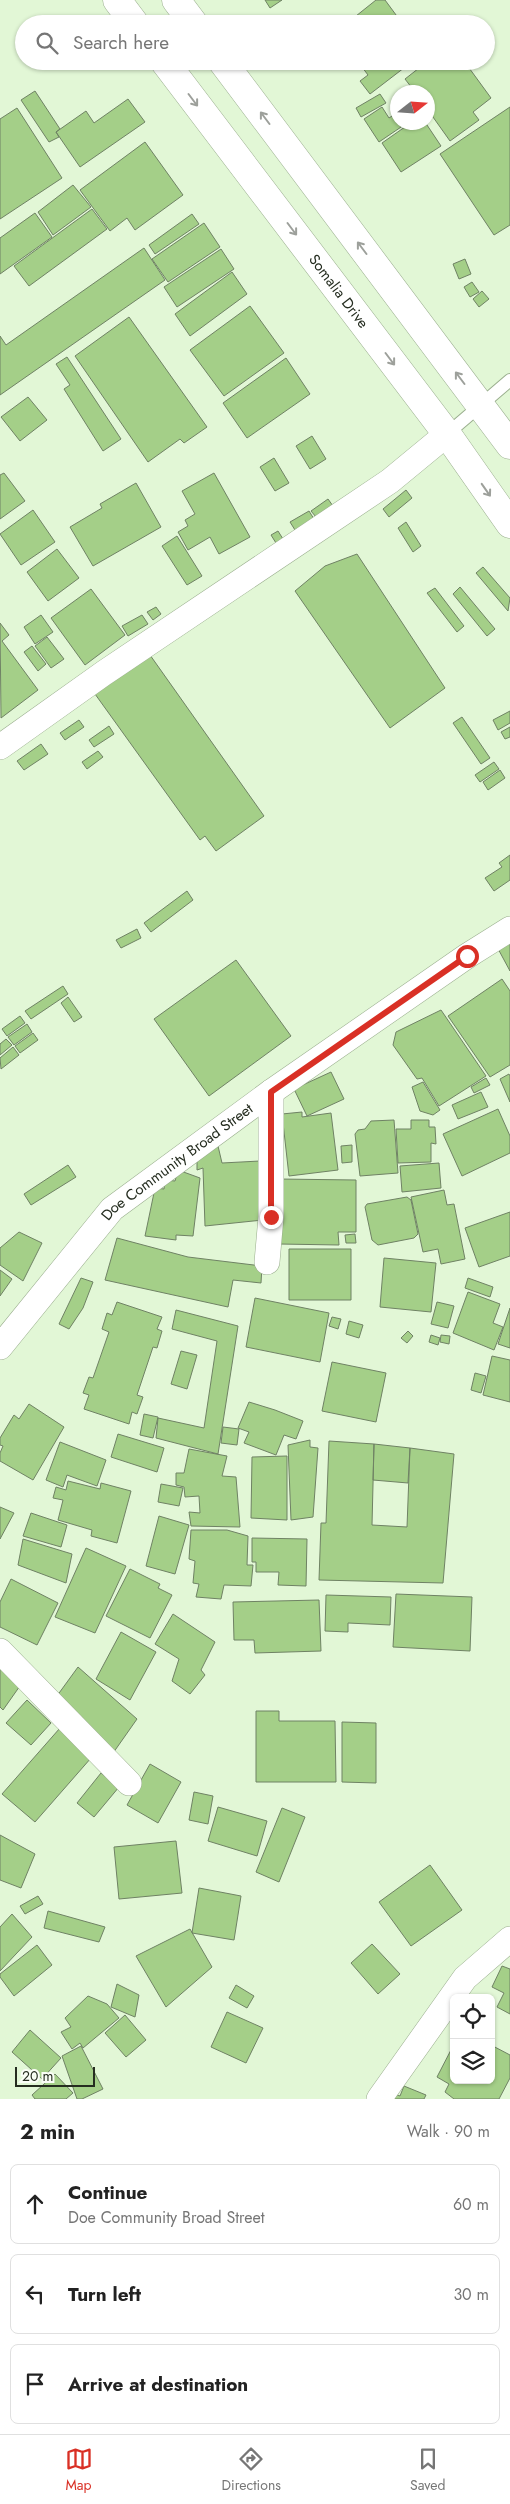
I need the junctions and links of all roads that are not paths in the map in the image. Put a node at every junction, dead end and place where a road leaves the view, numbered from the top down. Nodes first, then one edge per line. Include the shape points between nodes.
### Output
1 (117, 0) edge
2 (176, 0) edge
3 (128, 15) edge
4 (187, 15) edge
5 (171, 70) edge
6 (229, 70) edge
7 (510, 380) edge
8 (480, 404) junction
9 (447, 434) junction
10 (510, 445) edge
11 (510, 524) edge
12 (0, 747) edge
13 (510, 929) edge
14 (271, 1092) junction
15 (267, 1262) dead end
16 (0, 1347) edge
17 (0, 1651) edge
18 (129, 1783) dead end
19 (510, 1939) edge
20 (379, 2099) edge

1 - 3 main road
2 - 4 main road
5 -> 9 main road, Somalia Drive
8 -> 6 main road
7 - 8 lane
8 - 9 lane
8 - 10 main road
9 -> 11 main road, Somalia Drive
9 - 12 street via 390,481 104,673
13 - 14 street, Doe Community Broad Street
14 - 15 street via 271,1217
14 - 16 street, Doe Community Broad Street via 112,1209
17 - 18 street
19 - 20 street via 465,1978

